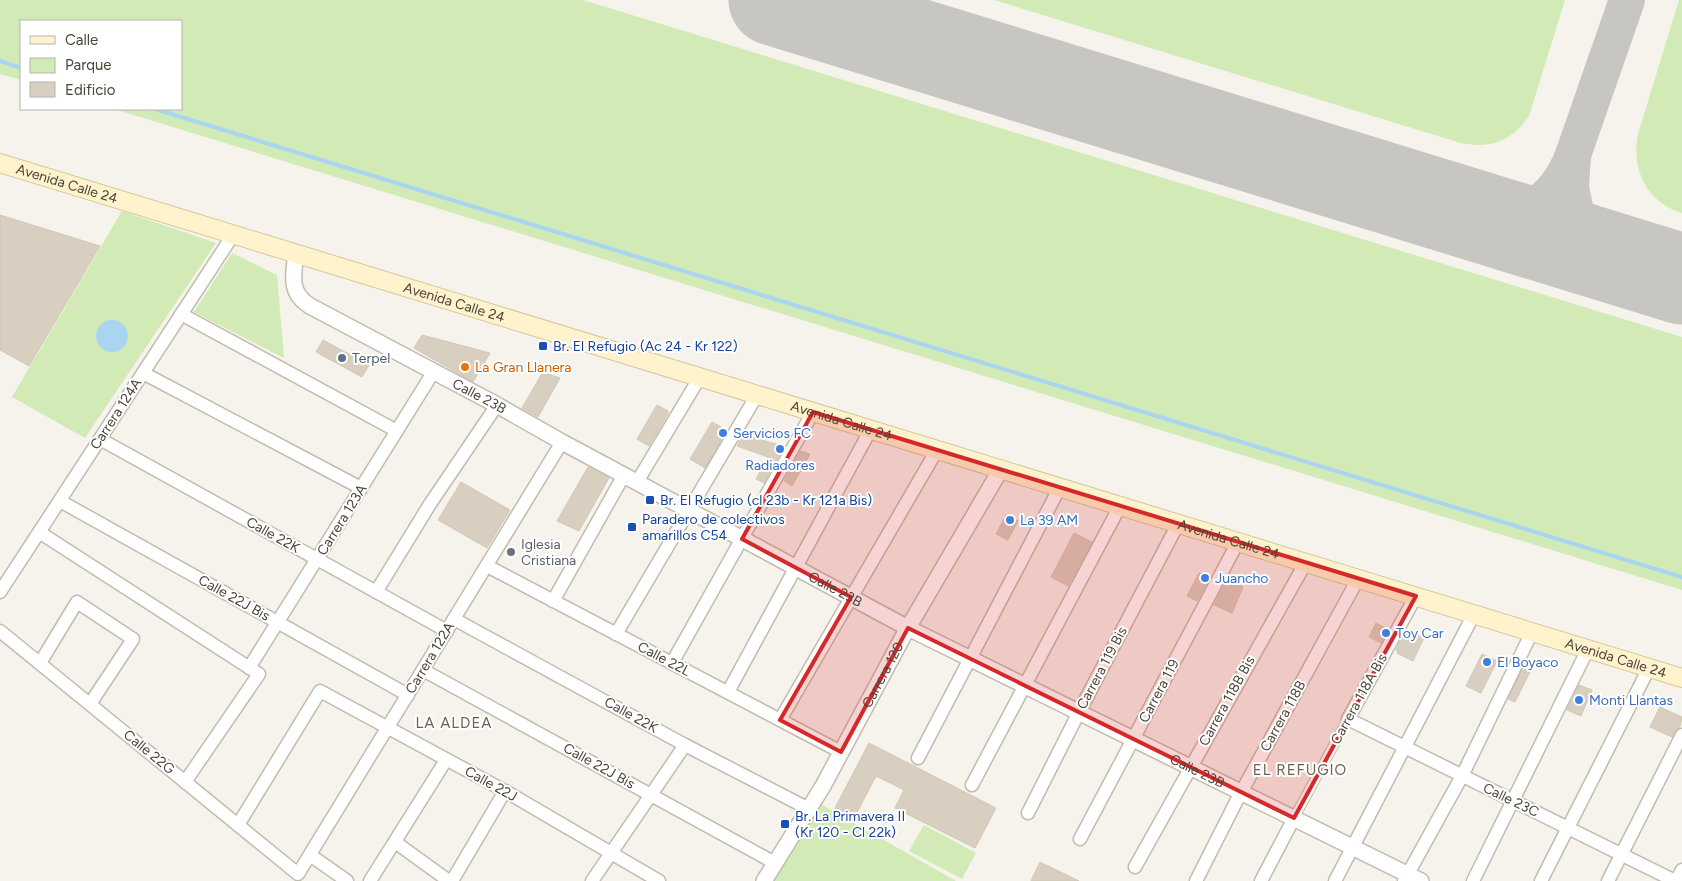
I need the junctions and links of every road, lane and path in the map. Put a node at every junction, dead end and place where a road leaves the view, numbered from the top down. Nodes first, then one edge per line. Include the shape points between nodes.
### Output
1 (0, 163) edge
2 (233, 235) junction
3 (296, 254) junction
4 (181, 314) junction
5 (434, 371) junction
6 (143, 373) junction
7 (700, 378) junction
8 (758, 395) junction
9 (497, 405) junction
10 (813, 412) junction
11 (871, 429) junction
12 (397, 430) junction
13 (100, 439) junction
14 (562, 442) junction
15 (937, 450) junction
16 (1001, 469) junction
17 (630, 478) junction
18 (1060, 487) junction
19 (361, 488) junction
20 (60, 501) junction
21 (1120, 506) junction
22 (689, 510) junction
23 (1178, 524) junction
24 (39, 532) junction
25 (742, 539) junction
26 (1238, 542) junction
27 (317, 559) junction
28 (1306, 562) junction
29 (487, 566) junction
30 (796, 568) junction
31 (1358, 578) junction
32 (0, 592) edge
33 (376, 592) junction
34 (1416, 596) junction
35 (851, 597) junction
36 (553, 601) junction
37 (1474, 614) junction
38 (454, 619) junction
39 (277, 622) junction
40 (908, 628) junction
41 (0, 630) edge
42 (447, 631) junction
43 (1532, 632) junction
44 (616, 634) junction
45 (1588, 649) junction
46 (970, 658) junction
47 (40, 663) junction
48 (672, 663) junction
49 (1649, 668) junction
50 (423, 670) junction
51 (254, 671) junction
52 (1682, 678) edge
53 (1024, 685) junction
54 (728, 692) junction
55 (408, 695) junction
56 (90, 704) junction
57 (1079, 712) junction
58 (1348, 719) junction
59 (780, 720) junction
60 (388, 728) junction
61 (1682, 735) edge
62 (1134, 739) junction
63 (684, 745) junction
64 (1405, 748) junction
65 (842, 752) junction
66 (918, 758) dead end
67 (446, 760) junction
68 (1190, 767) junction
69 (1462, 776) junction
70 (185, 782) junction
71 (972, 785) dead end
72 (505, 791) junction
73 (1241, 792) junction
74 (651, 795) junction
75 (1513, 801) junction
76 (809, 808) junction
77 (1028, 813) dead end
78 (1294, 818) junction
79 (238, 825) junction
80 (1568, 828) junction
81 (1080, 839) dead end
82 (395, 842) junction
83 (1353, 847) junction
84 (610, 854) junction
85 (1621, 854) junction
86 (310, 855) junction
87 (775, 863) junction
88 (1135, 867) dead end
89 (1682, 870) edge
90 (298, 874) joint
91 (1411, 879) edge
92 (347, 881) edge
93 (370, 881) edge
94 (450, 881) edge
95 (592, 881) edge
96 (659, 881) edge
97 (764, 881) edge
98 (1196, 881) edge
99 (1261, 881) edge
100 (1335, 881) edge
101 (1473, 881) edge
102 (1541, 881) edge
103 (1608, 881) edge
104 (1675, 881) edge

1 - 2 main road, Avenida Calle 24
2 - 3 main road, Avenida Calle 24
2 - 4 street, Carrera 124A
3 - 5 street, Calle 23B via 295,289 303,302
3 - 7 main road, Avenida Calle 24
4 - 6 street, Carrera 124A
4 - 12 street
5 - 9 street, Calle 23B
5 - 12 street, Carrera 123A
6 - 13 street, Carrera 124A
6 - 19 street
7 - 8 main road, Avenida Calle 24
7 - 17 street
8 - 10 main road, Avenida Calle 24
8 - 22 street
9 - 14 street, Calle 23B
9 - 33 street
10 - 11 main road, Avenida Calle 24
10 - 25 street
11 - 15 main road, Avenida Calle 24
11 - 30 street
12 - 19 street, Carrera 123A
13 - 20 street, Carrera 124A
13 - 27 street, Calle 22K
14 - 17 street, Calle 23B
14 - 29 street, Carrera 122A
15 - 16 main road, Avenida Calle 24
15 - 35 street
16 - 18 main road, Avenida Calle 24
16 - 40 street, Carrera 120
17 - 22 street, Calle 23B
17 - 36 street
18 - 21 main road, Avenida Calle 24
18 - 46 street
19 - 27 street, Carrera 123A
20 - 24 street, Carrera 124A
20 - 39 street, Calle 22J Bis
21 - 23 main road, Avenida Calle 24
21 - 53 street
22 - 25 street, Calle 23B
22 - 44 street
23 - 26 main road, Avenida Calle 24
23 - 57 street, Carrera 119 Bis
24 - 32 street, Carrera 124A
24 - 51 street
25 - 30 street, Calle 23B
25 - 48 street
26 - 28 main road, Avenida Calle 24
26 - 62 street, Carrera 119
27 - 33 street, Calle 22K
27 - 39 street, Carrera 123A
28 - 31 main road, Avenida Calle 24
28 - 68 street, Carrera 118B Bis
29 - 36 street, Calle 22L
29 - 38 street, Carrera 122A
30 - 35 street, Calle 23B
30 - 54 street
31 - 34 main road, Avenida Calle 24
31 - 73 street, Carrera 118B
33 - 42 street, Calle 22K
34 - 37 main road, Avenida Calle 24
34 - 58 street, Carrera 118A Bis
35 - 40 street, Calle 23B
35 - 59 street
36 - 44 street, Calle 22L
37 - 43 main road, Avenida Calle 24
37 - 64 street
38 - 42 street, Carrera 122A
38 - 63 street, Calle 22K
39 - 51 street, Carrera 123A
39 - 55 street, Calle 22J Bis
40 - 46 street, Calle 23B
40 - 65 street, Carrera 120
41 - 47 street, Calle 22G
42 - 50 street, Carrera 122A
43 - 45 main road, Avenida Calle 24
43 - 69 street
44 - 48 street, Calle 22L
45 - 49 main road, Avenida Calle 24
45 - 75 street
46 - 53 street, Calle 23B
46 - 66 street
47 - 56 street, Calle 22G
47 - 56 street via 77,602 133,639
48 - 54 street, Calle 22L
49 - 52 main road, Avenida Calle 24
49 - 80 street
50 - 55 street, Carrera 122A
50 - 74 street, Calle 22J Bis
51 - 70 street, Carrera 123A
53 - 57 street, Calle 23B
53 - 71 street
54 - 59 street, Calle 22L
55 - 60 street, Carrera 122A
56 - 70 street, Calle 22G
57 - 62 street, Calle 23B
57 - 77 street, Carrera 119 Bis
58 - 64 street, Calle 23C
58 - 78 street, Carrera 118A Bis
59 - 65 street, Calle 22L
60 - 67 street, Calle 22J
60 - 79 street, Calle 22J via 320,691
60 - 86 street, Carrera 122A
61 - 85 street
62 - 68 street, Calle 23B
62 - 81 street, Carrera 119
63 - 74 street
63 - 76 street, Calle 22K
64 - 69 street, Calle 23C
64 - 83 street
65 - 76 street, Carrera 120
67 - 72 street, Calle 22J
67 - 82 street
68 - 73 street, Calle 23B
68 - 88 street, Carrera 118B Bis
69 - 75 street, Calle 23C
69 - 91 street
70 - 79 street, Calle 22G
72 - 84 street, Calle 22J
72 - 94 street
73 - 78 street, Calle 23B
73 - 98 street, Carrera 118B
74 - 84 street
74 - 87 street, Calle 22J Bis
75 - 80 street, Calle 23C
75 - 101 street
76 - 87 street, Carrera 120
78 - 83 street, Calle 23B
78 - 99 street, Carrera 118A Bis
79 - 90 street, Calle 22G
80 - 85 street, Calle 23C
80 - 102 street
82 - 93 street
82 - 94 street
83 - 91 street, Calle 23B
83 - 100 street
84 - 95 street
84 - 96 street, Calle 22J
85 - 103 street
85 - 104 street, Calle 23C
86 - 90 street, Carrera 122A
86 - 92 street
87 - 97 street, Carrera 120
89 - 104 street

